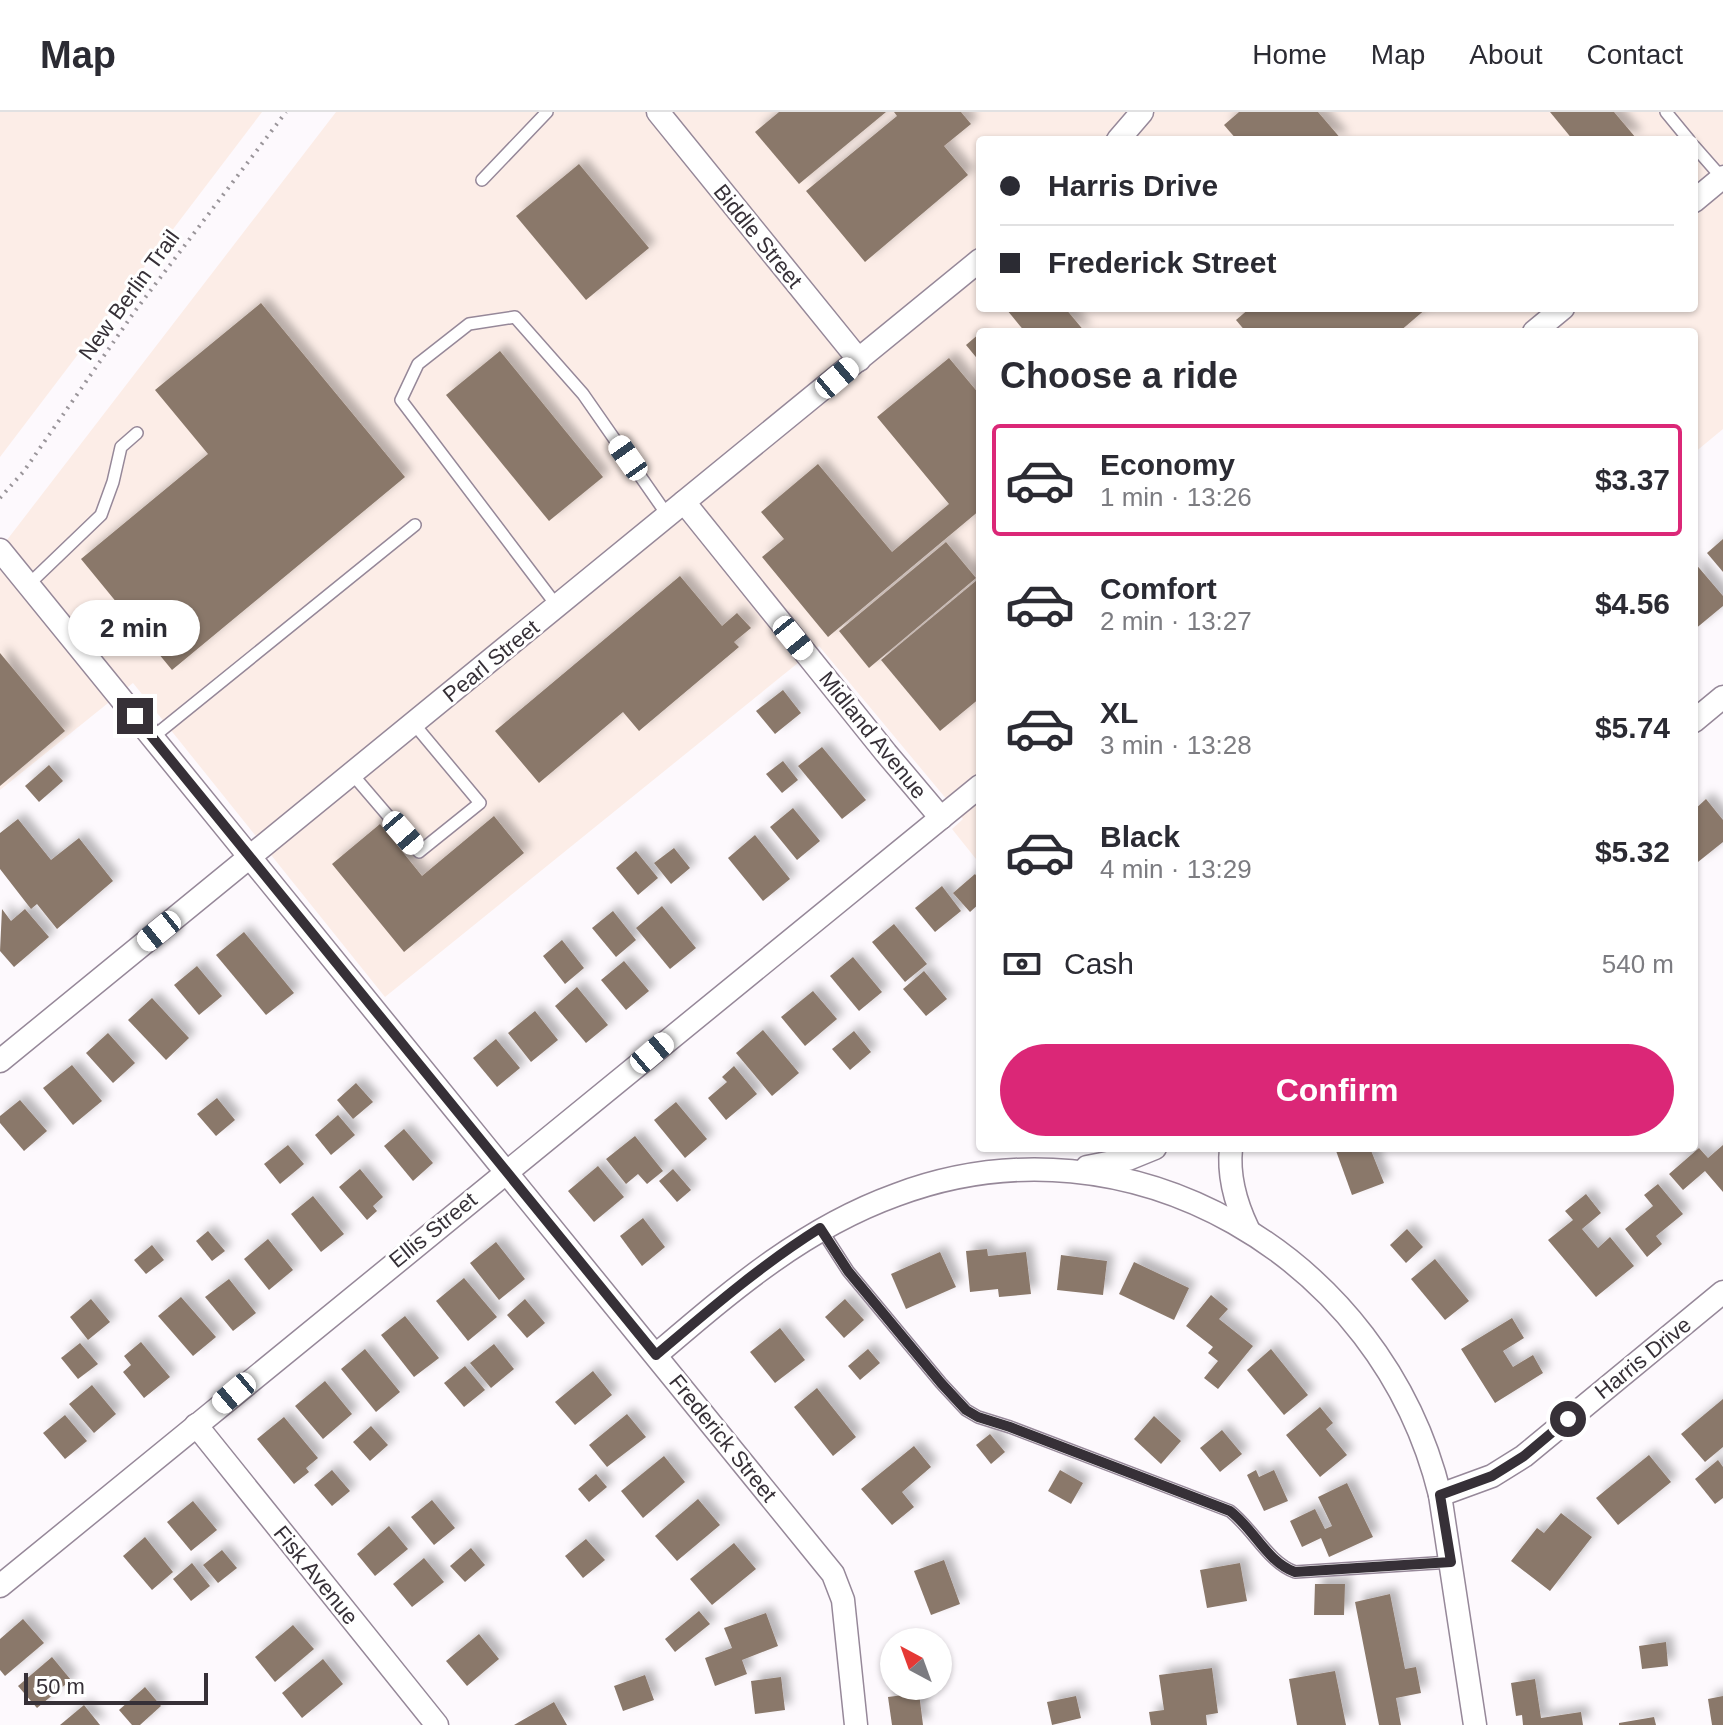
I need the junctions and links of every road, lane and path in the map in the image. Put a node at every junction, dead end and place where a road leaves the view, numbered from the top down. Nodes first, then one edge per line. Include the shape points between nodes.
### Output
1 (286, 112) edge
2 (547, 112) edge
3 (658, 112) edge
4 (1666, 112) edge
5 (1137, 114) edge
6 (1121, 136) edge
7 (1686, 136) edge
8 (1698, 151) edge
9 (1722, 178) edge
10 (482, 180) dead end
11 (1698, 198) edge
12 (976, 263) edge
13 (1558, 312) edge
14 (1540, 328) edge
15 (859, 360) junction
16 (137, 433) dead end
17 (0, 498) edge
18 (676, 509) junction
19 (415, 525) dead end
20 (0, 550) edge
21 (28, 585) junction
22 (557, 606) junction
23 (1723, 697) edge
24 (1698, 718) edge
25 (414, 724) junction
26 (153, 737) junction
27 (353, 775) junction
28 (976, 789) edge
29 (941, 818) junction
30 (249, 857) junction
31 (0, 1061) edge
32 (1145, 1152) edge
33 (1231, 1152) edge
34 (506, 1171) junction
35 (1070, 1171) junction
36 (820, 1228) junction
37 (1248, 1229) junction
38 (1723, 1292) edge
39 (656, 1355) junction
40 (196, 1425) junction
41 (1440, 1495) junction
42 (1451, 1562) junction
43 (0, 1586) edge
44 (437, 1725) edge
45 (856, 1725) edge
46 (1475, 1725) edge

1 - 17 path, New Berlin Trail
2 - 10 lane
3 - 15 street, Biddle Street
4 - 7 lane
5 - 6 street
8 - 9 lane
9 - 11 street
12 - 15 street, Pearl Street
13 - 14 street
15 - 18 street, Pearl Street
16 - 21 lane via 121,447 101,515
18 - 22 street, Pearl Street
18 - 22 lane via 515,317 469,324 418,364 401,400
18 - 29 street, Midland Avenue
19 - 26 lane
20 - 21 street, Frederick Street
21 - 26 street, Frederick Street
22 - 25 street, Pearl Street
23 - 24 street
25 - 27 street, Pearl Street
25 - 27 lane via 480,803 419,852
26 - 30 street, Frederick Street
27 - 30 street, Pearl Street
28 - 29 street, Ellis Street
29 - 34 street, Ellis Street
30 - 31 street, Pearl Street
30 - 34 street, Frederick Street
32 - 35 street
33 - 37 street via 1231,1175
34 - 39 street, Frederick Street
34 - 40 street, Ellis Street
35 - 36 street via 956,1178 898,1194
35 - 37 street via 1145,1185
36 - 39 street via 760,1269
36 - 42 lane via 848,1271 931,1372 978,1417 1230,1511 1283,1568 1295,1572
37 - 41 street via 1325,1290 1372,1346 1403,1399 1433,1465
38 - 41 street, Harris Drive via 1524,1456 1492,1476
39 - 45 street, Frederick Street via 833,1574 843,1600
40 - 43 street, Ellis Street
40 - 44 street, Fisk Avenue
41 - 42 street
42 - 46 street

